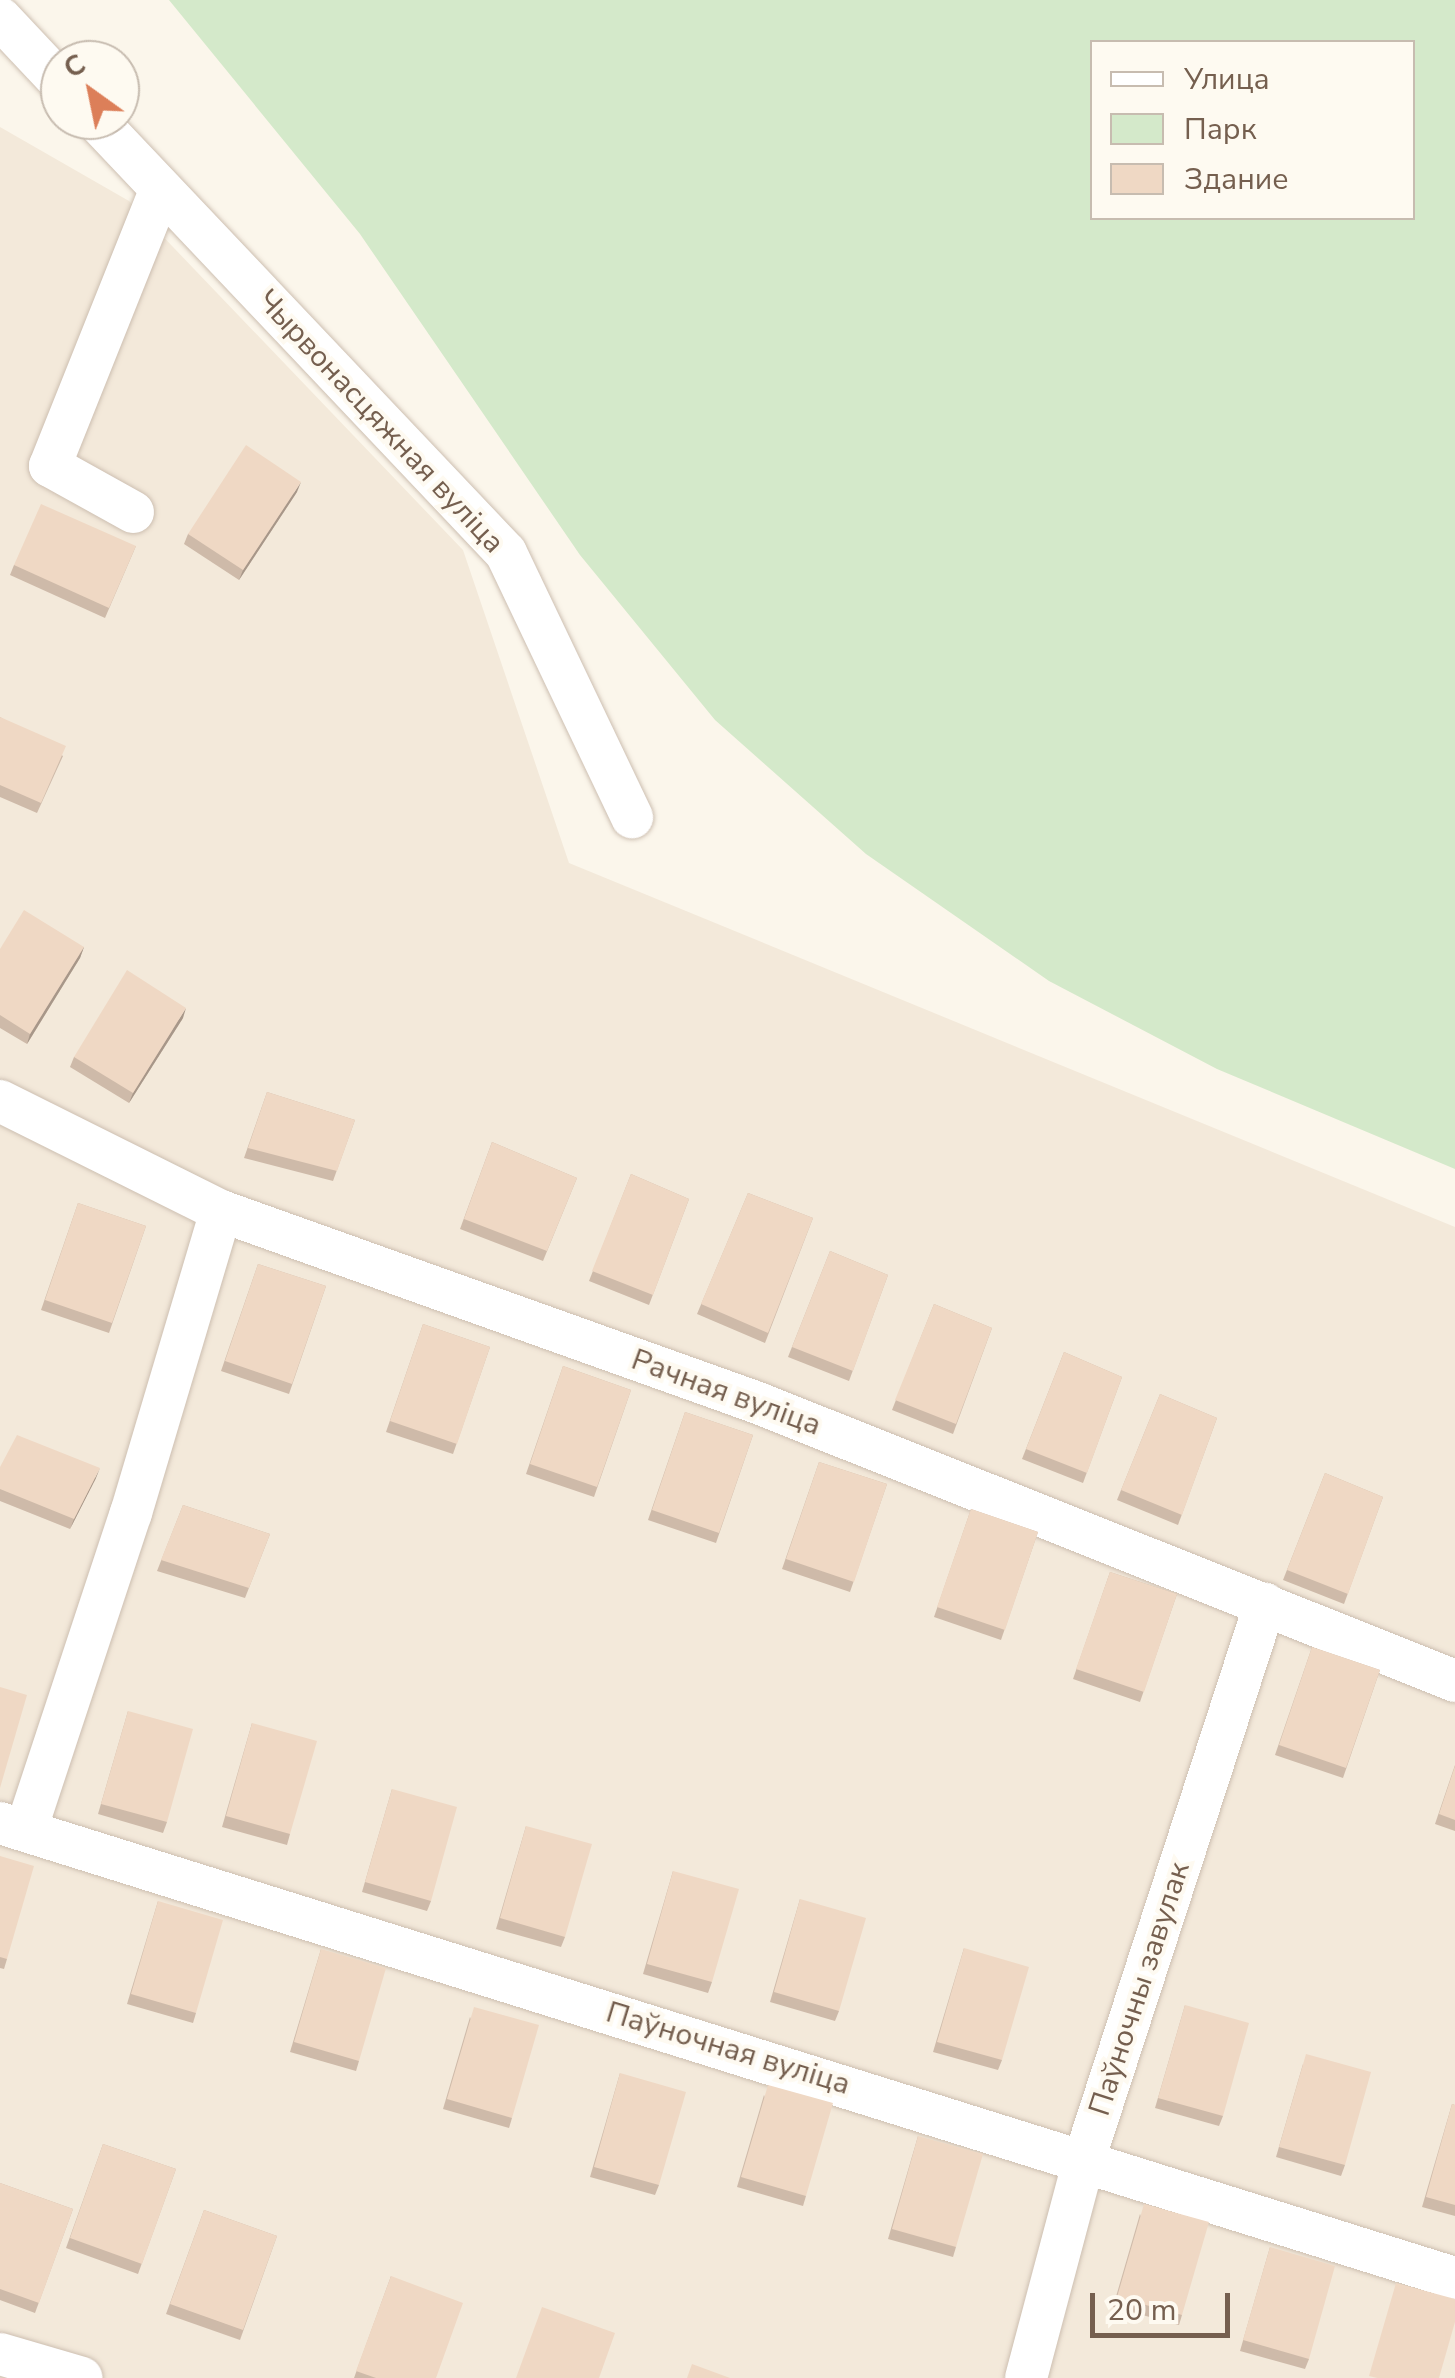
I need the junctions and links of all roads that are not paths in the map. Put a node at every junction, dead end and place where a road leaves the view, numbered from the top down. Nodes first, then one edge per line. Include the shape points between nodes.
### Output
1 (0, 18) edge
2 (40, 61) edge
3 (115, 140) edge
4 (161, 189) junction
5 (133, 512) dead end
6 (632, 817) dead end
7 (0, 1101) edge
8 (221, 1211) junction
9 (1264, 1604) junction
10 (1455, 1681) edge
11 (13, 1826) edge
12 (1084, 2160) junction
13 (1455, 2278) edge
14 (0, 2354) edge
15 (82, 2378) edge
16 (1026, 2378) edge

1 - 2 street
3 - 4 street, Чырвонасцяжная вуліца
4 - 5 street via 50,466
4 - 6 street, Чырвонасцяжная вуліца via 506,553
7 - 8 street, Рачная вуліца
8 - 9 street, Рачная вуліца via 758,1402
8 - 11 street via 131,1513
9 - 10 street, Рачная вуліца
9 - 12 street, Паўночны завулак
11 - 12 street, Паўночная вуліца
12 - 13 street, Паўночная вуліца
12 - 16 street, Паўночны завулак
14 - 15 street

